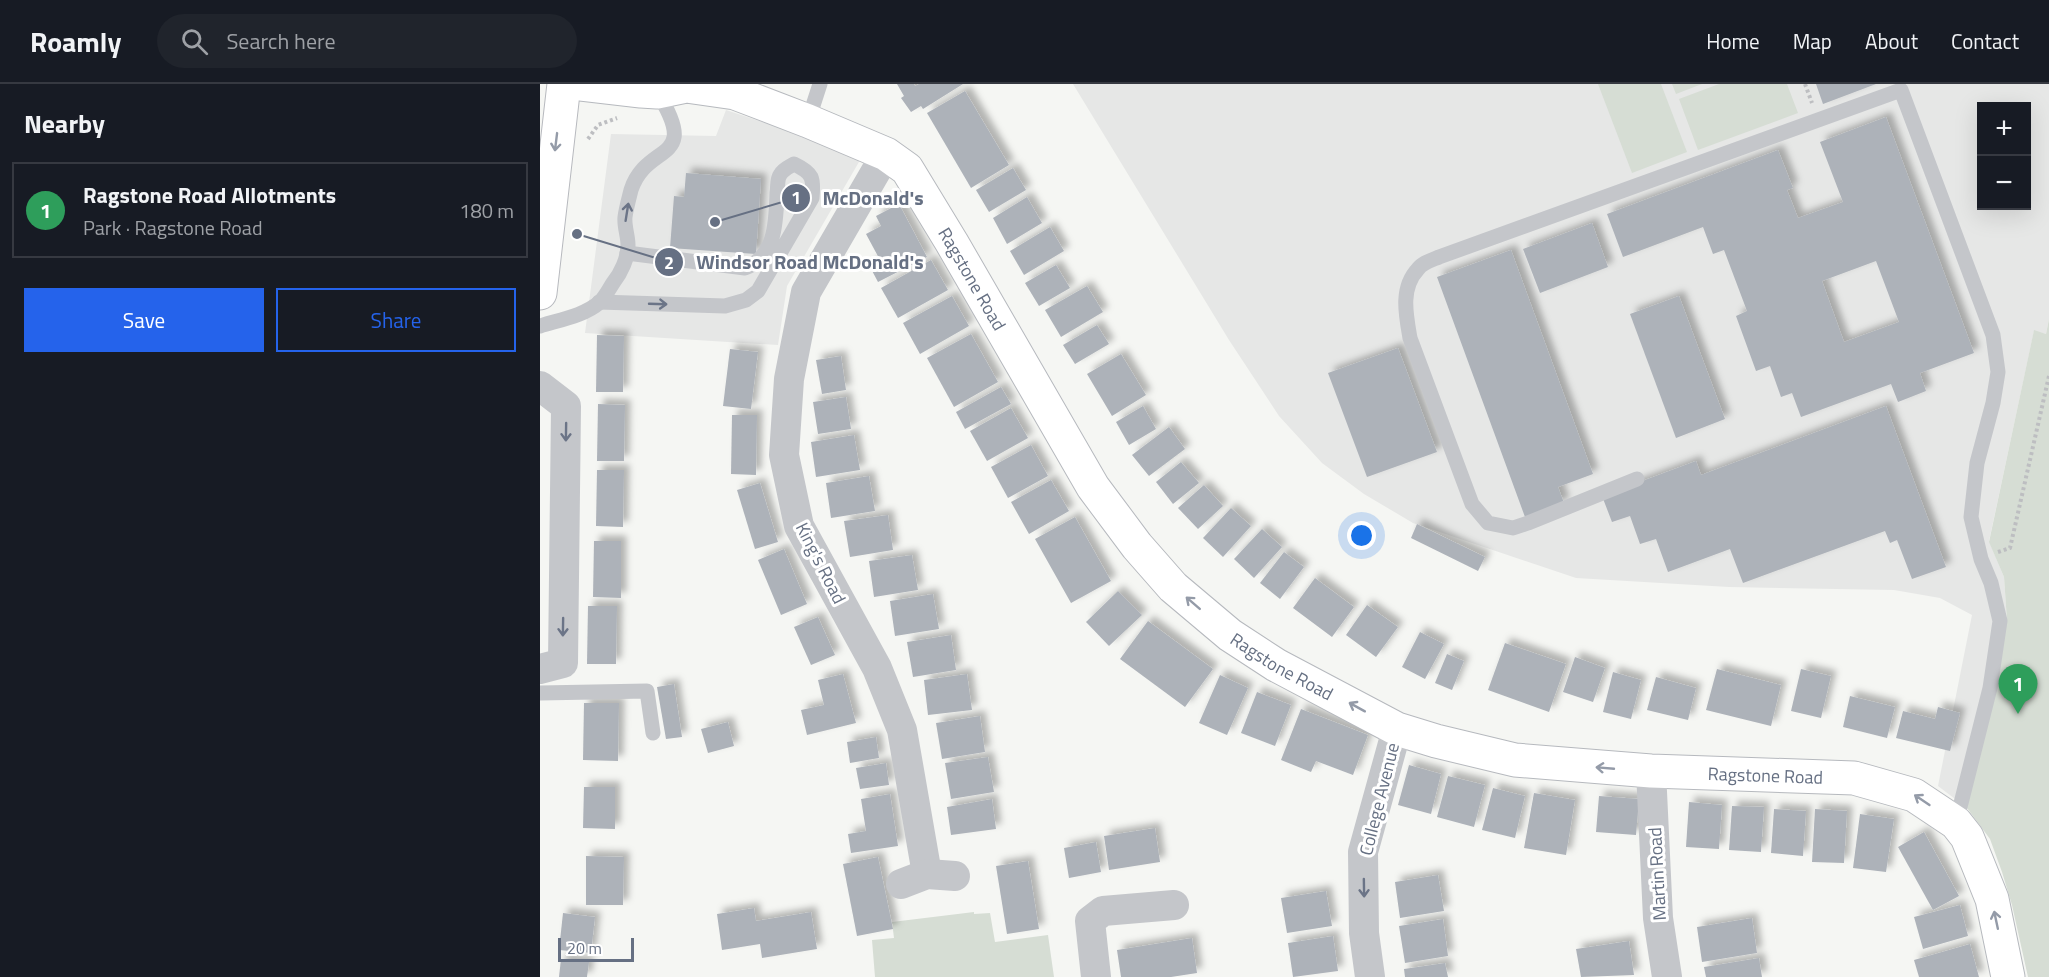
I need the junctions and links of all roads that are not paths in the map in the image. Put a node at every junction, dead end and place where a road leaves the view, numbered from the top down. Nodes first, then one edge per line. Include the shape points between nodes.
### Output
1 (564, 84) edge
2 (581, 84) edge
3 (820, 84) edge
4 (675, 87) edge
5 (808, 121) junction
6 (886, 154) junction
7 (627, 254) junction
8 (540, 293) edge
9 (599, 302) junction
10 (540, 326) edge
11 (540, 386) edge
12 (1637, 479) dead end
13 (540, 669) edge
14 (540, 693) edge
15 (1397, 729) junction
16 (653, 734) dead end
17 (1652, 771) junction
18 (1956, 823) junction
19 (927, 878) dead end
20 (1174, 905) dead end
21 (1096, 977) edge
22 (1370, 977) edge
23 (1667, 977) edge
24 (2008, 977) edge

1 -> 8 main road
2 - 4 main road, Ragstone Road
3 - 5 lane
4 - 5 main road, Ragstone Road via 735,93
7 -> 4 lane via 625,218 632,188 646,165 667,152 674,142 669,113
5 - 6 main road, Ragstone Road
15 -> 6 main road, Ragstone Road via 1276,665 1230,635 1166,579 1093,487 944,228 907,169
6 - 19 street, King's Road via 806,292 789,379 784,455 799,526 877,668 902,730
7 - 9 lane via 621,273
9 -> 7 lane via 725,306 746,300 758,291 812,198 813,182 808,170 794,164 778,176 774,234 755,265 745,268
9 - 10 lane via 580,313
11 -> 13 street via 566,406 562,663
12 - 18 lane via 1528,524 1512,528 1488,523 1472,504 1410,338 1405,310 1407,287 1418,268 1439,257 1901,90 1993,335 1998,372 1977,463 1971,517 2000,621 1990,688
14 - 16 lane via 647,691
17 -> 15 main road, Ragstone Road via 1515,760
15 -> 22 street, College Avenue via 1363,852 1364,933
18 -> 17 main road, Ragstone Road via 1914,795 1854,778
17 - 23 street, Martin Road via 1658,918
24 -> 18 main road, Ragstone Road via 1992,899 1967,837
20 - 21 street via 1103,911 1090,921

